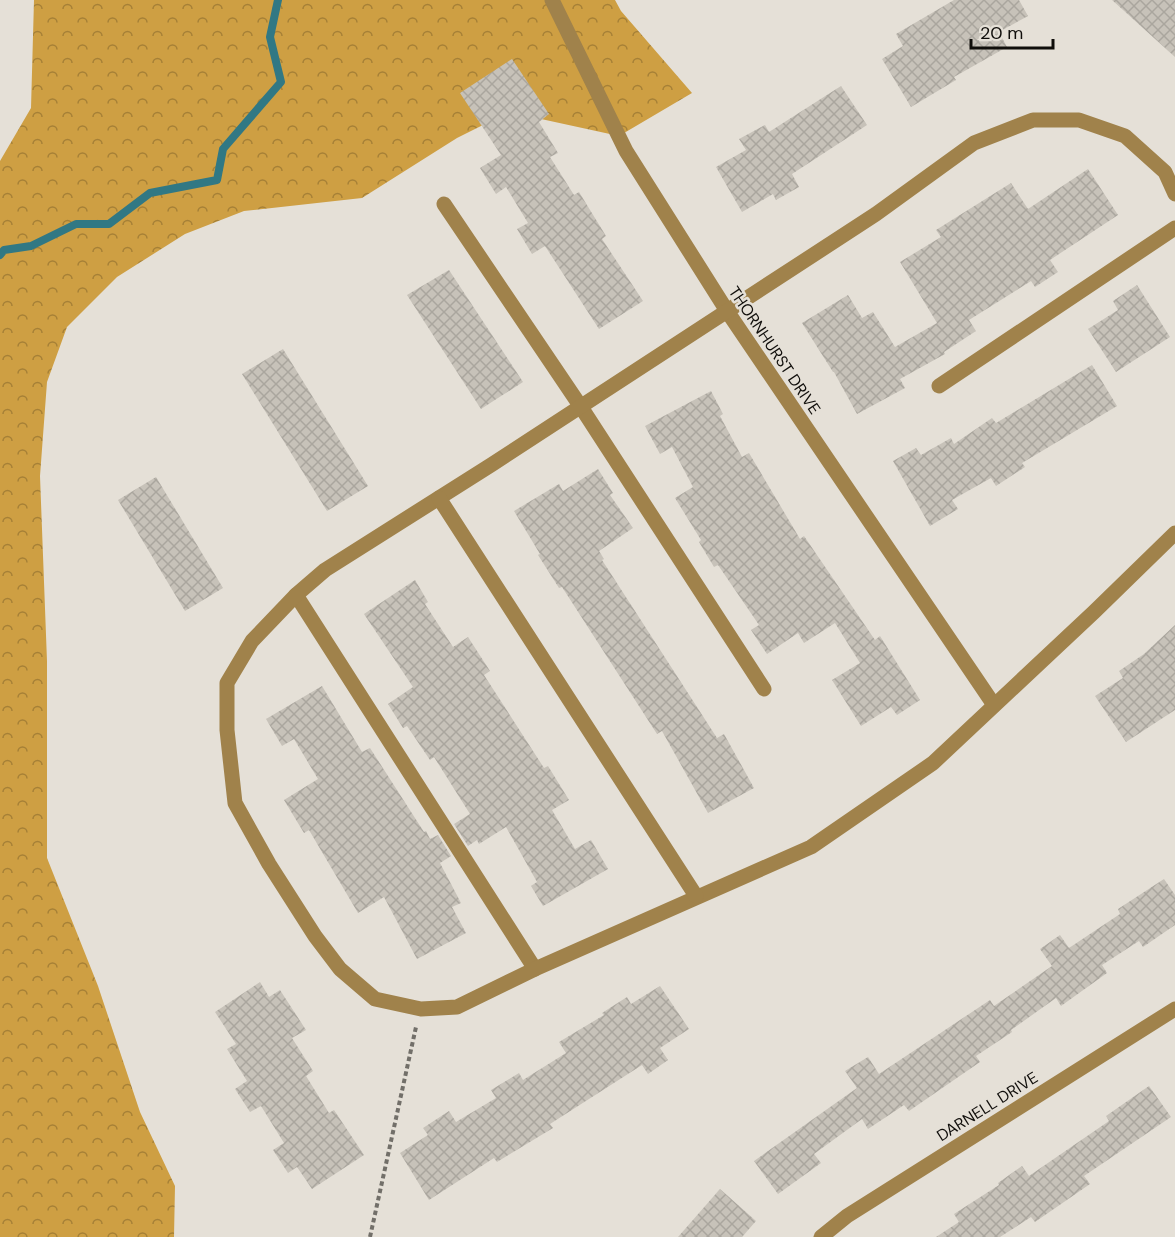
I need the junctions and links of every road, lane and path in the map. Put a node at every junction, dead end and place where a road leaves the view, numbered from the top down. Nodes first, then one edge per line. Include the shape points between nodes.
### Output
1 (552, 0) edge
2 (1175, 194) edge
3 (444, 204) dead end
4 (1175, 228) edge
5 (727, 311) junction
6 (939, 386) dead end
7 (581, 407) junction
8 (439, 498) junction
9 (1175, 533) edge
10 (296, 595) junction
11 (764, 689) dead end
12 (994, 705) junction
13 (696, 896) junction
14 (536, 969) junction
15 (421, 1009) junction
16 (1175, 1009) edge
17 (370, 1237) edge
18 (821, 1237) edge

1 - 5 street, THORNHURST DRIVE via 626,151
2 - 5 street via 1165,172 1125,136 1079,120 1033,120 974,143 876,214
3 - 7 street
4 - 6 street
5 - 7 street
5 - 12 street, THORNHURST DRIVE
7 - 8 street
7 - 11 street
8 - 10 street via 325,570
8 - 13 street
9 - 12 street
10 - 14 street
10 - 15 street via 252,641 227,683 227,730 235,803 269,864 340,969 375,999
12 - 13 street via 933,763 811,847
13 - 14 street
14 - 15 street via 457,1007
15 - 17 path
16 - 18 street, DARNELL DRIVE via 847,1216

